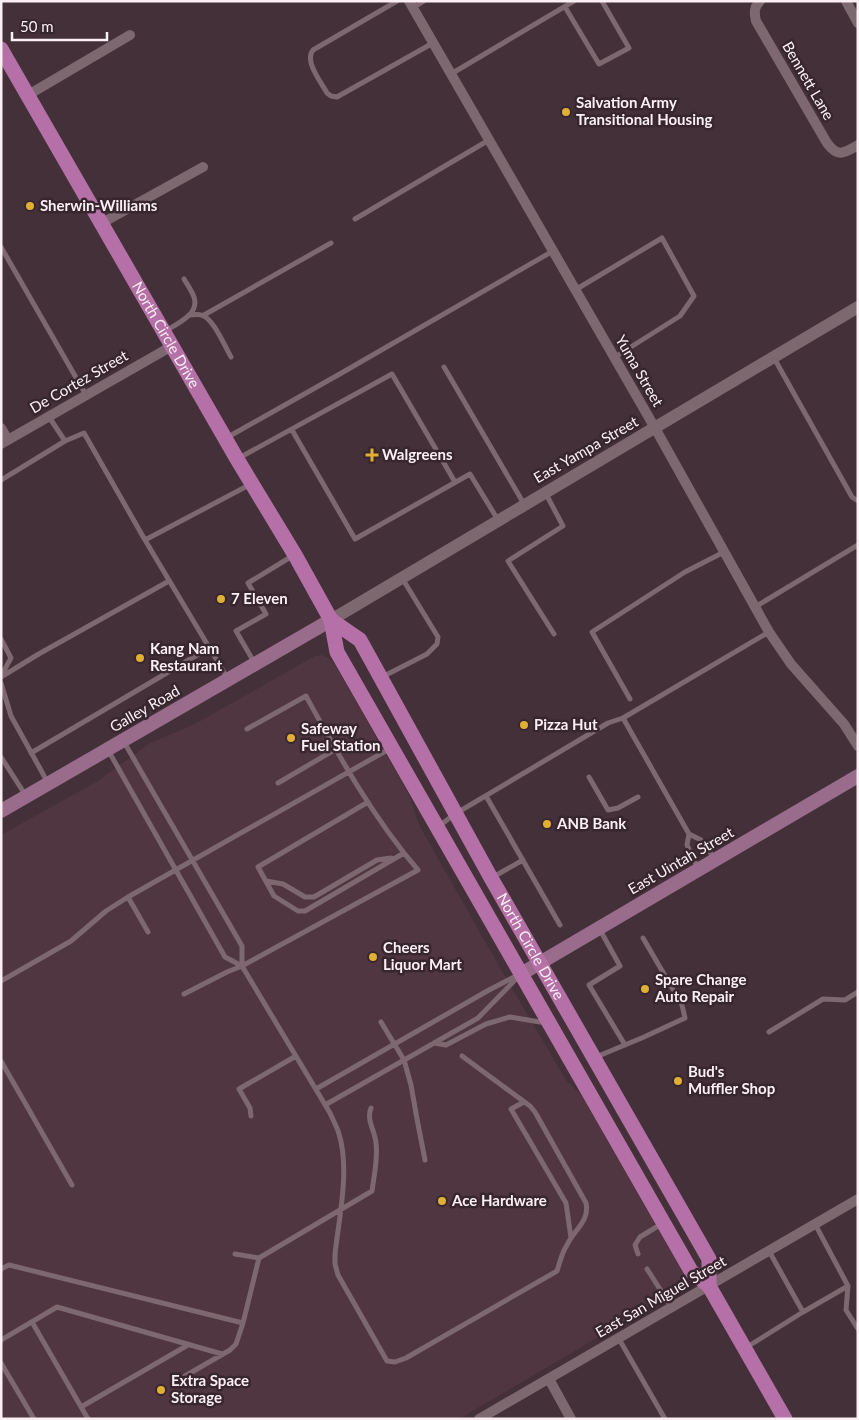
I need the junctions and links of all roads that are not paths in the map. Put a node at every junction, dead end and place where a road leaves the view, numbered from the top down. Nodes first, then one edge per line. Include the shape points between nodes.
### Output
1 (397, 1) edge
2 (424, 1) edge
3 (574, 1) edge
4 (602, 1) edge
5 (760, 1) edge
6 (411, 4) edge
7 (849, 4) edge
8 (565, 7) junction
9 (858, 23) edge
10 (130, 35) dead end
11 (434, 43) junction
12 (1, 49) edge
13 (451, 74) junction
14 (28, 95) junction
15 (489, 140) junction
16 (858, 145) edge
17 (203, 167) dead end
18 (356, 219) dead end
19 (102, 223) junction
20 (332, 243) dead end
21 (1, 247) edge
22 (553, 251) junction
23 (184, 279) dead end
24 (575, 290) junction
25 (858, 307) edge
26 (190, 315) junction
27 (204, 315) junction
28 (164, 332) junction
29 (172, 346) junction
30 (231, 357) dead end
31 (614, 357) junction
32 (773, 358) junction
33 (444, 367) dead end
34 (86, 395) junction
35 (49, 417) junction
36 (1, 428) edge
37 (655, 428) junction
38 (292, 430) junction
39 (225, 438) junction
40 (65, 441) junction
41 (5, 442) edge
42 (237, 459) junction
43 (1, 480) edge
44 (455, 482) junction
45 (252, 484) junction
46 (545, 492) junction
47 (858, 501) edge
48 (524, 505) junction
49 (498, 520) junction
50 (145, 540) junction
51 (858, 545) edge
52 (725, 552) junction
53 (295, 555) junction
54 (402, 578) junction
55 (169, 581) junction
56 (755, 606) junction
57 (331, 620) junction
58 (769, 632) junction
59 (554, 634) dead end
60 (1, 639) edge
61 (209, 648) junction
62 (255, 664) junction
63 (1, 676) edge
64 (381, 677) junction
65 (228, 680) junction
66 (1, 683) edge
67 (630, 699) dead end
68 (624, 718) junction
69 (247, 729) dead end
70 (123, 741) junction
71 (858, 746) edge
72 (392, 748) junction
73 (108, 749) junction
74 (336, 749) junction
75 (31, 753) junction
76 (1, 757) edge
77 (350, 772) junction
78 (858, 776) edge
79 (589, 777) dead end
80 (278, 783) dead end
81 (48, 784) junction
82 (486, 796) junction
83 (26, 797) junction
84 (638, 797) dead end
85 (368, 802) junction
86 (1, 811) edge
87 (456, 814) junction
88 (437, 827) junction
89 (689, 834) junction
90 (404, 853) junction
91 (394, 858) junction
92 (715, 859) junction
93 (523, 860) junction
94 (193, 861) junction
95 (699, 869) junction
96 (176, 870) junction
97 (491, 878) junction
98 (266, 881) junction
99 (128, 898) junction
100 (560, 925) dead end
101 (599, 928) junction
102 (148, 932) dead end
103 (643, 938) dead end
104 (539, 963) junction
105 (242, 966) junction
106 (521, 974) junction
107 (1, 981) edge
108 (858, 992) edge
109 (184, 994) dead end
110 (381, 1022) dead end
111 (550, 1024) junction
112 (769, 1032) dead end
113 (433, 1043) junction
114 (394, 1044) junction
115 (625, 1045) junction
116 (296, 1056) junction
117 (462, 1056) dead end
118 (593, 1058) junction
119 (404, 1060) junction
120 (1, 1061) edge
121 (316, 1089) junction
122 (524, 1102) junction
123 (325, 1105) junction
124 (371, 1108) dead end
125 (251, 1116) dead end
126 (425, 1160) dead end
127 (72, 1185) dead end
128 (858, 1199) edge
129 (340, 1210) junction
130 (663, 1223) junction
131 (815, 1224) junction
132 (571, 1238) junction
133 (769, 1251) junction
134 (235, 1254) dead end
135 (638, 1254) dead end
136 (259, 1258) junction
137 (1, 1269) edge
138 (647, 1269) dead end
139 (709, 1286) junction
140 (848, 1286) junction
141 (672, 1308) junction
142 (803, 1312) junction
143 (32, 1322) junction
144 (243, 1323) junction
145 (858, 1329) edge
146 (619, 1339) junction
147 (1, 1340) edge
148 (188, 1345) junction
149 (745, 1348) junction
150 (222, 1354) junction
151 (1, 1363) edge
152 (186, 1376) dead end
153 (549, 1379) junction
154 (81, 1407) junction
155 (34, 1419) edge
156 (88, 1419) edge
157 (479, 1419) edge
158 (571, 1419) edge
159 (666, 1419) edge
160 (785, 1419) edge

1 - 11 lane via 309,54 309,61 327,93 337,97
2 - 6 lane
3 - 8 lane
4 - 8 lane via 629,48 599,64
5 - 16 street, Bennett Lane via 754,14 756,21 827,143 840,153
6 - 11 street, Yuma Street
7 - 9 street
8 - 13 lane
10 - 14 street
11 - 13 street, Yuma Street
12 - 14 main road, North Circle Drive
13 - 15 street, Yuma Street
14 - 19 main road, North Circle Drive
15 - 18 lane
15 - 22 street, Yuma Street
17 - 19 street
19 - 28 main road, North Circle Drive
20 - 27 lane
21 - 34 lane
22 - 24 street, Yuma Street
22 - 39 lane
23 - 26 lane via 194,297 195,305
24 - 31 street, Yuma Street
24 - 31 lane via 662,238 694,296 680,316
25 - 32 street, East Yampa Street
26 - 27 lane
26 - 28 lane
27 - 30 lane
28 - 29 main road, North Circle Drive
29 - 34 street, De Cortez Street
29 - 39 main road, North Circle Drive
31 - 37 street, Yuma Street
32 - 37 street, East Yampa Street
32 - 47 lane via 852,497
33 - 48 lane
34 - 35 street, De Cortez Street
35 - 40 lane
35 - 41 street, De Cortez Street
36 - 41 street
37 - 46 street, East Yampa Street
37 - 52 street, Yuma Street
38 - 42 lane
38 - 44 lane via 392,374
38 - 44 lane via 355,539
39 - 42 main road, North Circle Drive
40 - 43 lane
40 - 50 lane via 84,433
42 - 45 main road, North Circle Drive
44 - 49 lane via 470,474
45 - 50 lane
45 - 53 main road, North Circle Drive
46 - 48 street, East Yampa Street
46 - 59 lane via 563,526 508,562
48 - 49 street, East Yampa Street
49 - 54 street, East Yampa Street
50 - 55 lane
51 - 56 lane
52 - 56 street, Yuma Street
52 - 67 lane via 685,572 592,632
53 - 57 main road, North Circle Drive
53 - 62 lane via 248,583 266,614 236,631
54 - 57 street, East Yampa Street
54 - 64 lane via 438,637 437,644 427,654
55 - 61 lane
55 - 63 lane
56 - 58 street, Yuma Street
57 - 62 main road, Galley Road
57 - 64 main road, North Circle Drive via 360,640
57 - 72 main road, North Circle Drive via 337,652
58 - 68 lane
58 - 71 street, Yuma Street via 844,724
60 - 63 lane via 11,658
61 - 65 lane
61 - 75 lane
62 - 65 main road, Galley Road
64 - 87 main road, North Circle Drive
65 - 70 main road, Galley Road
66 - 75 lane via 11,716
68 - 82 lane via 608,722
68 - 89 lane
69 - 74 lane via 306,696
70 - 73 main road, Galley Road
70 - 94 lane
72 - 77 lane
72 - 88 main road, North Circle Drive
73 - 81 main road, Galley Road
73 - 96 lane
74 - 77 lane
74 - 80 lane
75 - 81 lane
76 - 83 lane
77 - 85 lane
77 - 94 lane
78 - 92 main road, East Uintah Street
79 - 84 lane via 608,810
81 - 83 main road, Galley Road
82 - 87 lane
82 - 93 lane
83 - 86 main road, Galley Road
85 - 90 lane
85 - 98 lane via 258,867
87 - 88 lane
87 - 97 main road, North Circle Drive
88 - 106 main road, North Circle Drive
89 - 92 lane via 701,840
89 - 95 lane via 687,844
90 - 91 lane
90 - 105 lane via 418,870
91 - 98 lane via 378,860 314,898 305,897 283,884
91 - 98 lane via 306,911 298,911 274,896
92 - 95 main road, East Uintah Street
93 - 97 lane
93 - 100 lane
94 - 96 lane
94 - 105 lane via 242,946
95 - 101 main road, East Uintah Street
96 - 99 lane
96 - 105 lane via 225,957
97 - 104 main road, North Circle Drive
99 - 102 lane
99 - 107 lane via 106,911 71,941
101 - 104 main road, East Uintah Street
101 - 115 lane via 620,966 589,985
103 - 115 lane via 682,1005 685,1018
104 - 106 main road, East Uintah Street
104 - 118 main road, North Circle Drive
105 - 109 lane
105 - 116 lane
106 - 111 main road, North Circle Drive
106 - 113 lane via 478,1018
106 - 114 lane
108 - 112 lane via 844,1000 823,999
110 - 114 lane
111 - 113 lane via 510,1017 486,1024 446,1045
111 - 130 main road, North Circle Drive
113 - 119 lane
114 - 119 lane
114 - 121 lane
115 - 118 lane
116 - 121 lane
116 - 125 lane via 239,1089
117 - 122 lane
118 - 139 main road, North Circle Drive via 709,1259
119 - 123 lane
119 - 126 lane
120 - 127 lane
121 - 123 lane
122 - 132 lane via 511,1109 566,1203
122 - 132 lane via 535,1112 586,1203 585,1219
123 - 129 lane via 342,1147 344,1178
124 - 129 lane via 368,1114 376,1143 372,1191
128 - 131 street, East San Miguel Street
129 - 132 lane via 335,1254 338,1275 387,1361 395,1362 557,1271
129 - 136 lane
130 - 135 lane via 640,1237 634,1245
130 - 139 main road, North Circle Drive via 690,1270
131 - 133 street, East San Miguel Street
131 - 140 lane
133 - 139 street, East San Miguel Street
133 - 142 lane
134 - 136 lane
136 - 144 lane
137 - 144 lane via 9,1265
138 - 141 lane
139 - 141 street, East San Miguel Street
139 - 149 main road, North Circle Drive
140 - 142 lane
140 - 145 lane via 846,1310
141 - 146 street, East San Miguel Street
142 - 149 lane
143 - 147 lane
143 - 148 lane via 57,1307
143 - 154 lane
144 - 150 lane via 236,1344
146 - 153 street, East San Miguel Street
146 - 159 lane
148 - 150 lane
148 - 154 lane
149 - 160 main road, North Circle Drive
150 - 152 lane
151 - 155 lane
153 - 157 street, East San Miguel Street
153 - 158 street
154 - 156 lane

